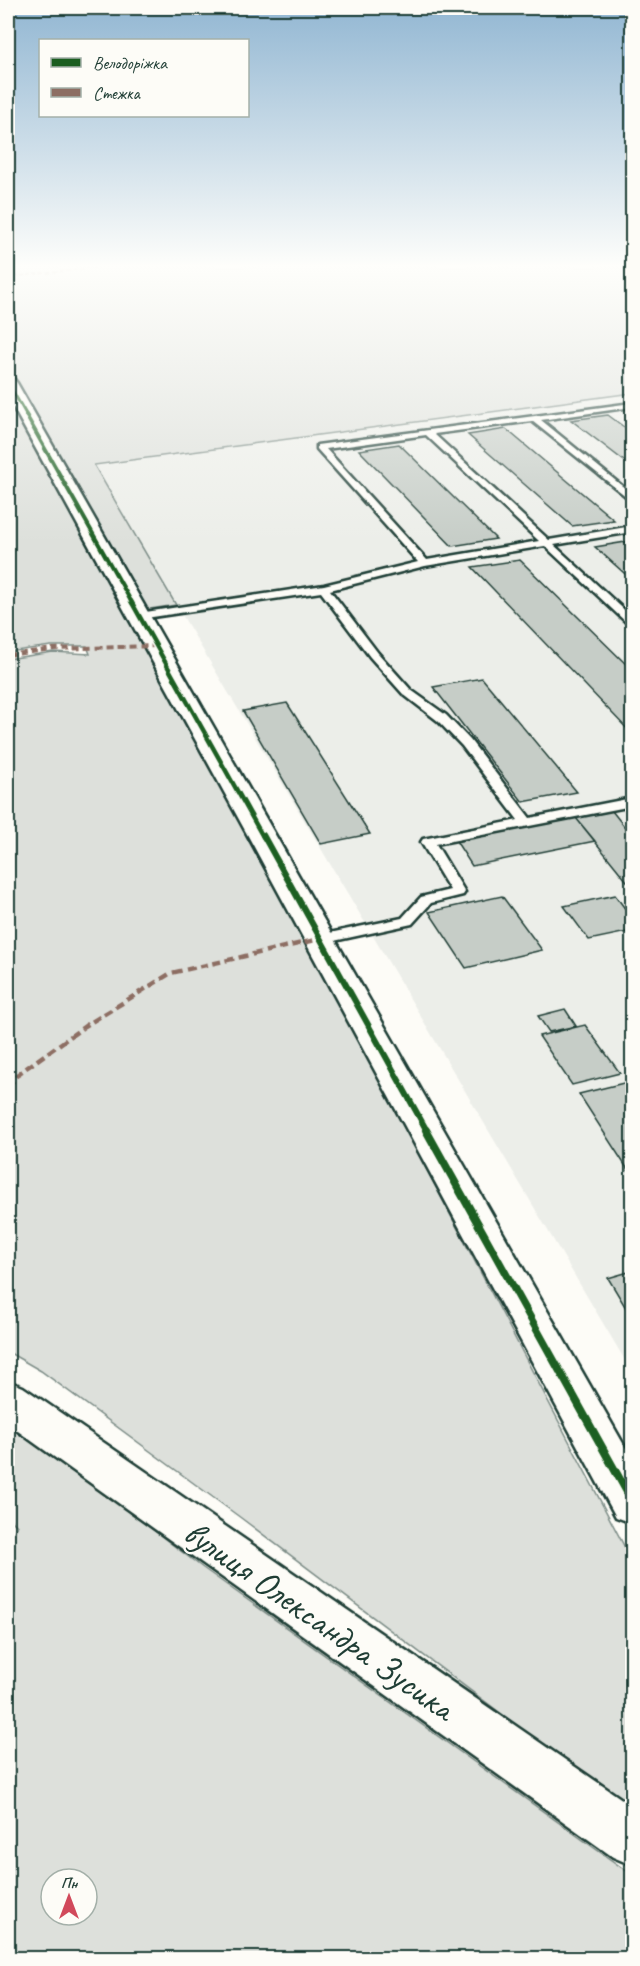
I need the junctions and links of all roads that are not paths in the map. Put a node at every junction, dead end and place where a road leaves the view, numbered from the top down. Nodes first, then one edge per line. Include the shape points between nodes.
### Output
1 (8, 382) edge
2 (632, 405) edge
3 (534, 418) junction
4 (428, 433) junction
5 (633, 498) edge
6 (633, 530) edge
7 (547, 543) junction
8 (426, 563) junction
9 (324, 588) junction
10 (139, 616) junction
11 (633, 622) edge
12 (633, 802) edge
13 (527, 824) junction
14 (320, 939) junction
15 (8, 1400) edge
16 (633, 1502) edge
17 (633, 1838) edge

1 - 10 street
2 - 3 lane
3 - 4 lane
3 - 5 lane
4 - 7 lane
4 - 8 lane via 320,447
6 - 7 lane
7 - 8 lane
7 - 11 lane
8 - 9 lane
9 - 10 lane
9 - 13 lane via 407,692 442,718 466,743
10 - 14 street
12 - 13 lane
13 - 14 lane via 428,842 458,892 426,900 406,921
14 - 16 street
15 - 17 street, вулиця Олександра Зусика

